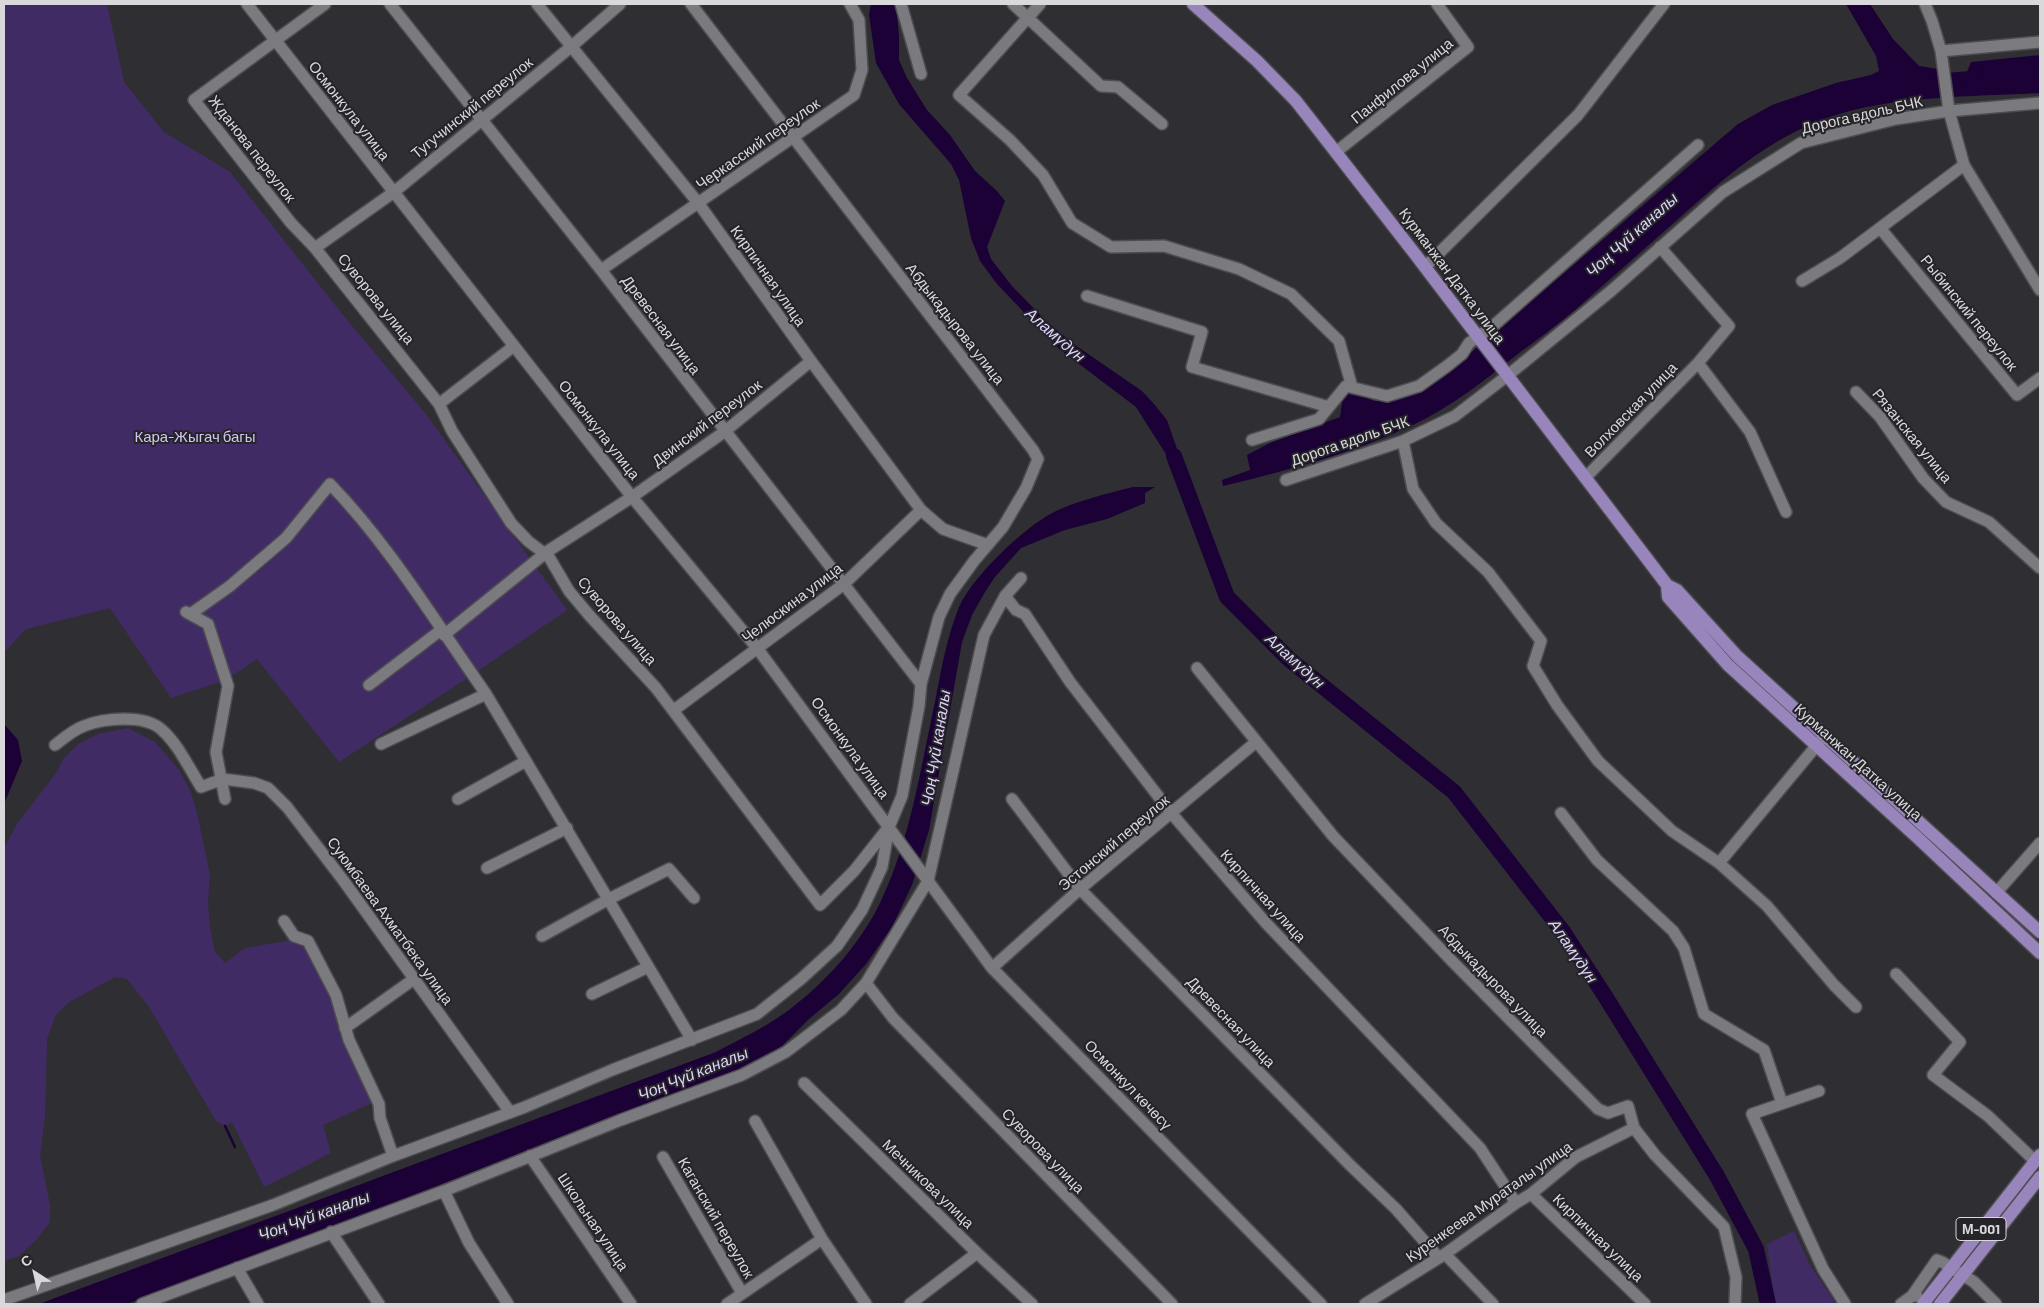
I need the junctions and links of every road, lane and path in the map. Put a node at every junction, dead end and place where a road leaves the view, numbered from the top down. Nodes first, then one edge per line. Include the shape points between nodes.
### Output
1 (247, 4) edge
2 (325, 4) edge
3 (390, 4) edge
4 (538, 4) edge
5 (620, 4) edge
6 (692, 4) edge
7 (850, 4) edge
8 (901, 4) edge
9 (1013, 4) edge
10 (1040, 4) edge
11 (1193, 4) edge
12 (1438, 4) edge
13 (1664, 4) edge
14 (1925, 4) edge
15 (1027, 17) junction
16 (274, 40) junction
17 (2040, 42) edge
18 (572, 46) junction
19 (1942, 56) junction
20 (921, 74) dead end
21 (2040, 103) edge
22 (1948, 108) junction
23 (481, 120) junction
24 (1162, 124) dead end
25 (793, 137) junction
26 (1698, 145) dead end
27 (1336, 152) junction
28 (1964, 165) junction
29 (394, 192) junction
30 (699, 204) junction
31 (1880, 228) junction
32 (1660, 247) junction
33 (315, 248) junction
34 (1425, 267) junction
35 (601, 270) junction
36 (1802, 281) dead end
37 (2040, 290) edge
38 (1087, 296) dead end
39 (1478, 338) junction
40 (514, 346) junction
41 (811, 361) junction
42 (1698, 363) junction
43 (1506, 375) junction
44 (2040, 378) edge
45 (1352, 387) junction
46 (1856, 392) dead end
47 (440, 404) junction
48 (1329, 407) junction
49 (724, 432) junction
50 (1252, 440) dead end
51 (1404, 441) junction
52 (1585, 478) junction
53 (1286, 480) dead end
54 (632, 497) junction
55 (921, 510) junction
56 (1786, 512) dead end
57 (988, 545) junction
58 (544, 554) junction
59 (2040, 568) edge
60 (1021, 578) dead end
61 (844, 584) junction
62 (1005, 596) junction
63 (443, 632) junction
64 (757, 648) junction
65 (1197, 668) dead end
66 (921, 684) junction
67 (369, 685) dead end
68 (486, 694) junction
69 (674, 710) junction
70 (1820, 741) junction
71 (1256, 742) junction
72 (381, 744) dead end
73 (55, 745) dead end
74 (526, 761) junction
75 (223, 779) junction
76 (226, 799) dead end
77 (458, 799) dead end
78 (1012, 799) dead end
79 (1561, 813) dead end
80 (1172, 814) junction
81 (567, 828) junction
82 (892, 830) junction
83 (2040, 844) edge
84 (1719, 862) junction
85 (487, 868) dead end
86 (927, 879) junction
87 (1080, 889) junction
88 (1996, 893) junction
89 (694, 898) dead end
90 (609, 899) junction
91 (284, 920) dead end
92 (2040, 932) edge
93 (542, 936) dead end
94 (2040, 953) edge
95 (648, 967) junction
96 (992, 968) junction
97 (1896, 974) dead end
98 (414, 979) junction
99 (866, 983) junction
100 (592, 994) dead end
101 (1856, 1007) dead end
102 (345, 1028) junction
103 (692, 1040) junction
104 (804, 1083) dead end
105 (1819, 1092) dead end
106 (1782, 1103) junction
107 (510, 1112) junction
108 (755, 1121) dead end
109 (1634, 1128) junction
110 (393, 1156) junction
111 (530, 1156) junction
112 (663, 1157) dead end
113 (2038, 1158) edge
114 (2040, 1177) edge
115 (444, 1191) junction
116 (1530, 1194) junction
117 (1516, 1203) junction
118 (331, 1232) junction
119 (822, 1239) junction
120 (977, 1253) junction
121 (1442, 1256) junction
122 (237, 1268) junction
123 (1950, 1268) junction
124 (1962, 1275) junction
125 (742, 1293) junction
126 (1912, 1296) junction
127 (4, 1300) edge
128 (1924, 1303) edge
129 (142, 1304) edge
130 (258, 1304) edge
131 (379, 1304) edge
132 (508, 1304) edge
133 (631, 1304) edge
134 (727, 1304) edge
135 (866, 1304) edge
136 (910, 1304) edge
137 (1032, 1304) edge
138 (1172, 1304) edge
139 (1321, 1304) edge
140 (1365, 1304) edge
141 (1493, 1304) edge
142 (1644, 1304) edge
143 (1735, 1304) edge
144 (1845, 1304) edge
145 (1901, 1304) edge
146 (1940, 1304) edge
147 (1996, 1304) edge

1 - 16 street, Осмонкула улица
2 - 16 street, Жданова переулок
3 - 23 street, Древесная улица
4 - 18 street, Кирпичная улица
5 - 18 street, Тугучинский переулок
6 - 25 street, Абдыкадырова улица
7 - 25 street, Черкасский переулок via 860,20 862,70 854,95
8 - 20 street
9 - 15 street
10 - 15 street
11 - 27 main road, Курманжан Датка улица via 1257,60 1296,101
12 - 27 street, Панфилова улица via 1468,47
13 - 34 street via 1578,115
14 - 19 street
15 - 24 street via 1102,86 1118,86
15 - 45 street via 958,94 1010,140 1043,175 1072,223 1111,247 1164,246 1239,270 1291,294 1339,341
16 - 29 street, Осмонкула улица
16 - 33 street, Жданова переулок via 194,100 291,223
17 - 19 street
18 - 23 street, Тугучинский переулок
18 - 30 street, Кирпичная улица
19 - 22 street
21 - 22 street, Дорога вдоль БЧК
22 - 28 street
22 - 32 street, Дорога вдоль БЧК via 1801,144 1723,192
23 - 29 street, Тугучинский переулок
23 - 35 street, Древесная улица
25 - 30 street, Черкасский переулок
25 - 57 street, Абдыкадырова улица via 1038,459 1003,528
26 - 39 street
27 - 34 main road, Курманжан Датка улица
28 - 31 street
28 - 37 street
29 - 33 street, Тугучинский переулок
29 - 40 street, Осмонкула улица
30 - 35 street, Черкасский переулок
30 - 41 street, Кирпичная улица
31 - 36 street
31 - 44 street, Рыбинский переулок via 2016,395
32 - 42 street, Волховская улица via 1729,326
32 - 43 street, Дорога вдоль БЧК via 1611,291
33 - 47 street, Суворова улица
34 - 39 main road, Курманжан Датка улица
35 - 49 street, Древесная улица
38 - 48 street via 1202,332 1192,367
39 - 43 main road, Курманжан Датка улица
39 - 45 street via 1420,386 1388,396
40 - 47 street
40 - 54 street, Осмонкула улица
41 - 49 street, Двинский переулок
41 - 55 street, Кирпичная улица
42 - 52 street, Волховская улица
42 - 56 street, Волховская улица via 1750,432
43 - 51 street, Дорога вдоль БЧК via 1454,416
43 - 52 main road, Курманжан Датка улица
45 - 48 street via 1346,386
46 - 59 street, Рязанская улица via 1880,417 1923,478 1946,502 1989,522
47 - 58 street, Суворова улица via 452,431 511,523
48 - 50 street via 1319,419
49 - 54 street, Двинский переулок
49 - 61 street, Древесная улица
51 - 53 street, Дорога вдоль БЧК
51 - 84 street via 1413,488 1436,523 1488,572 1541,641 1533,666 1598,761 1672,831
52 - 70 main road, Курманжан Датка улица via 1667,585 1677,590
54 - 58 street, Двинский переулок
54 - 64 street, Осмонкула улица
55 - 57 street, Кирпичная улица via 943,529
55 - 61 street, Челюскина улица
57 - 66 street, Абдыкадырова улица via 950,594 939,618
58 - 63 street, Двинский переулок
58 - 69 street, Суворова улица via 569,591
60 - 62 street
61 - 64 street, Челюскина улица
61 - 66 street, Древесная улица
62 - 80 street, Кирпичная улица via 1016,610 1025,614 1070,682
62 - 86 street via 984,635
63 - 67 street, Двинский переулок
63 - 68 street
63 - 75 street via 395,563 330,484 286,538 230,586 189,612 208,624 228,686 216,752
64 - 69 street, Челюскина улица
64 - 82 street, Осмонкула улица
65 - 71 street, Абдыкадырова улица
66 - 82 street, Абдыкадырова улица via 902,796
68 - 72 street
68 - 74 street
69 - 82 street, Суворова улица via 820,905
70 - 84 street
70 - 88 main road, Курманжан Датка улица
70 - 94 main road, Курманжан Датка улица
71 - 80 street, Эстонский переулок
71 - 109 street, Абдыкадырова улица via 1333,836 1450,959 1598,1109 1608,1113 1628,1106
73 - 75 street, Суюмбаева Ахматбека улица via 84,726 118,719 148,720 172,741 201,787
74 - 77 street
74 - 81 street
75 - 76 street
75 - 98 street, Суюмбаева Ахматбека улица via 268,788 287,807
78 - 87 street, Древесная улица
79 - 106 street via 1597,860 1673,931 1684,948 1704,1014 1764,1050
80 - 87 street, Эстонский переулок
80 - 117 street, Кирпичная улица via 1265,922 1480,1148
81 - 85 street
81 - 90 street
82 - 86 street, Осмонкула улица
82 - 103 street via 882,867 862,910 837,946 757,1014
83 - 88 street
84 - 101 street via 1768,906
86 - 96 street, Осмонкул көчөсү
86 - 99 street
87 - 96 street, Эстонский переулок
87 - 121 street, Древесная улица
88 - 92 main road, Курманжан Датка улица
89 - 90 street via 669,869
90 - 93 street
90 - 95 street
91 - 102 street via 294,936 308,941 336,995
95 - 100 street
95 - 103 street
96 - 139 street, Осмонкул көчөсү
97 - 113 street via 1960,1042 1933,1075
98 - 102 street
98 - 107 street, Суюмбаева Ахматбека улица
99 - 111 street via 841,1010 786,1052 742,1075
99 - 138 street, Суворова улица via 893,1018
102 - 110 street via 379,1104 380,1118
103 - 107 street
104 - 120 street, Мечникова улица
105 - 106 street
106 - 144 street via 1752,1114 1823,1269
107 - 110 street
108 - 119 street
109 - 116 street, Куренкеева Мураталы улица via 1576,1157
109 - 143 street, Абдыкадырова улица via 1655,1155 1724,1227 1736,1277
110 - 127 street via 273,1205
111 - 115 street
111 - 133 street, Школьная улица
112 - 125 street, Каганский переулок
113 - 123 main road, М-001
114 - 124 main road, М-001
115 - 118 street
115 - 132 street via 469,1243
116 - 117 street, Куренкеева Мураталы улица
116 - 142 street, Кирпичная улица
117 - 121 street, Куренкеева Мураталы улица
118 - 122 street
118 - 131 street
119 - 125 street
119 - 135 street
120 - 136 street
120 - 137 street, Мечникова улица
121 - 140 street, Куренкеева Мураталы улица
121 - 141 street, Древесная улица
122 - 129 street
122 - 130 street
123 - 124 street
123 - 126 street via 1937,1260
123 - 128 main road, М-001
124 - 146 main road, М-001
124 - 147 street
125 - 134 street
126 - 128 street via 1918,1296
126 - 145 street

